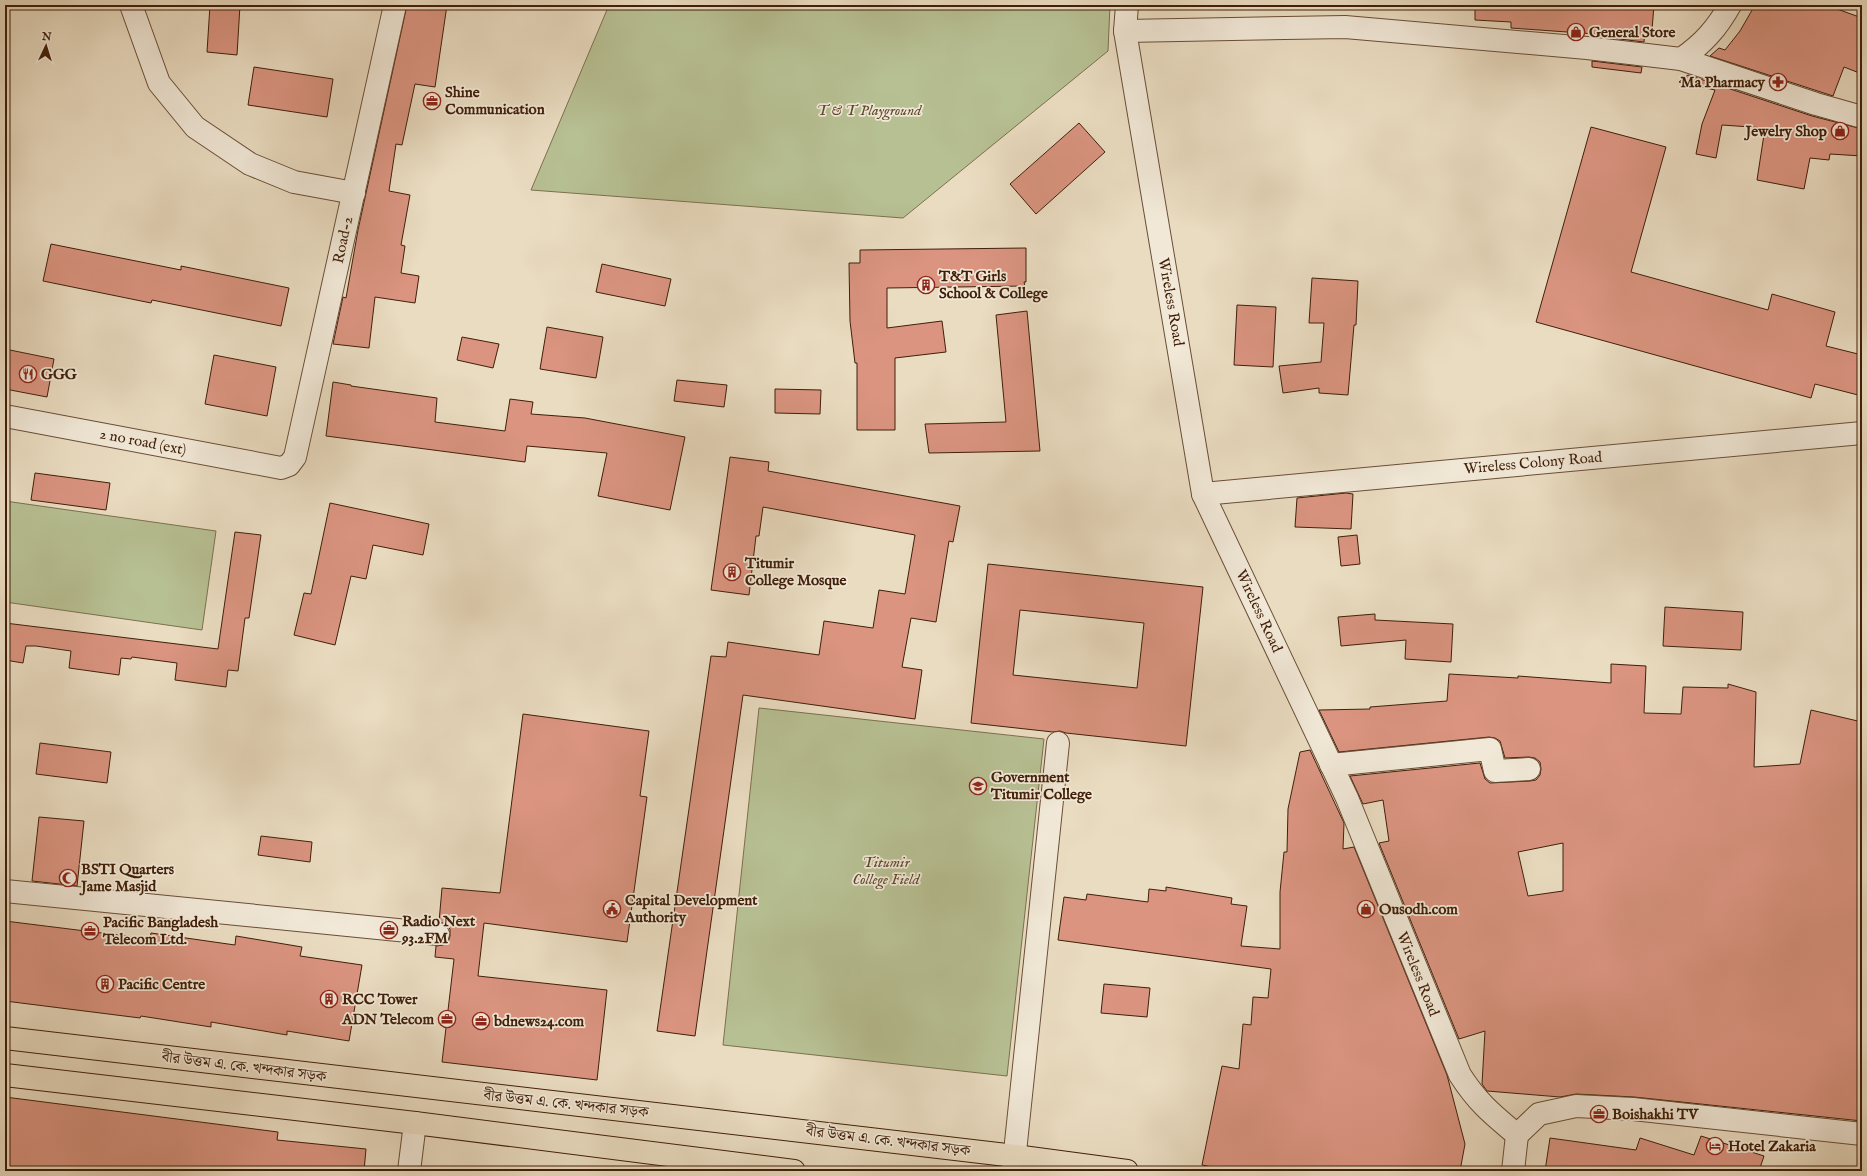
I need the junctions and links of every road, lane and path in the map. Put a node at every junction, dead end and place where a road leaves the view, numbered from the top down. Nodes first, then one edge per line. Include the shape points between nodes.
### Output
1 (131, 5) edge
2 (395, 5) edge
3 (1127, 5) edge
4 (1730, 5) edge
5 (1125, 31) junction
6 (1681, 59) junction
7 (1862, 117) edge
8 (354, 193) junction
9 (5, 416) edge
10 (1862, 433) edge
11 (281, 468) joint
12 (1203, 494) junction
13 (1058, 743) dead end
14 (1331, 765) junction
15 (1528, 769) dead end
16 (5, 891) edge
17 (438, 934) dead end
18 (5, 1038) edge
19 (5, 1075) edge
20 (415, 1123) junction
21 (1862, 1134) edge
22 (1517, 1135) junction
23 (1014, 1163) edge
24 (409, 1171) edge
25 (794, 1171) edge
26 (1127, 1171) edge
27 (1512, 1171) edge

1 - 8 street via 159,83 195,127 250,164 294,182
2 - 8 street, Road-2
3 - 5 street, Wireless Road
4 - 6 street via 1699,47
5 - 6 street via 1345,27 1587,48
5 - 12 street, Wireless Road
6 - 7 street
8 - 11 street, Road-2 via 295,456 289,465
9 - 11 street, 2 no road (ext)
10 - 12 street, Wireless Colony Road
12 - 14 street, Wireless Road
13 - 23 street
14 - 15 street via 1490,749 1495,771
14 - 22 street, Wireless Road via 1347,798 1460,1075 1475,1098
16 - 17 street
18 - 23 main road, বীর উত্তম এ. কে. খন্দকার সড়ক
19 - 20 main road
20 - 24 street
20 - 25 main road
21 - 22 street via 1633,1109 1576,1106 1539,1114
22 - 27 street
23 - 26 main road, বীর উত্তম এ. কে. খন্দকার সড়ক

